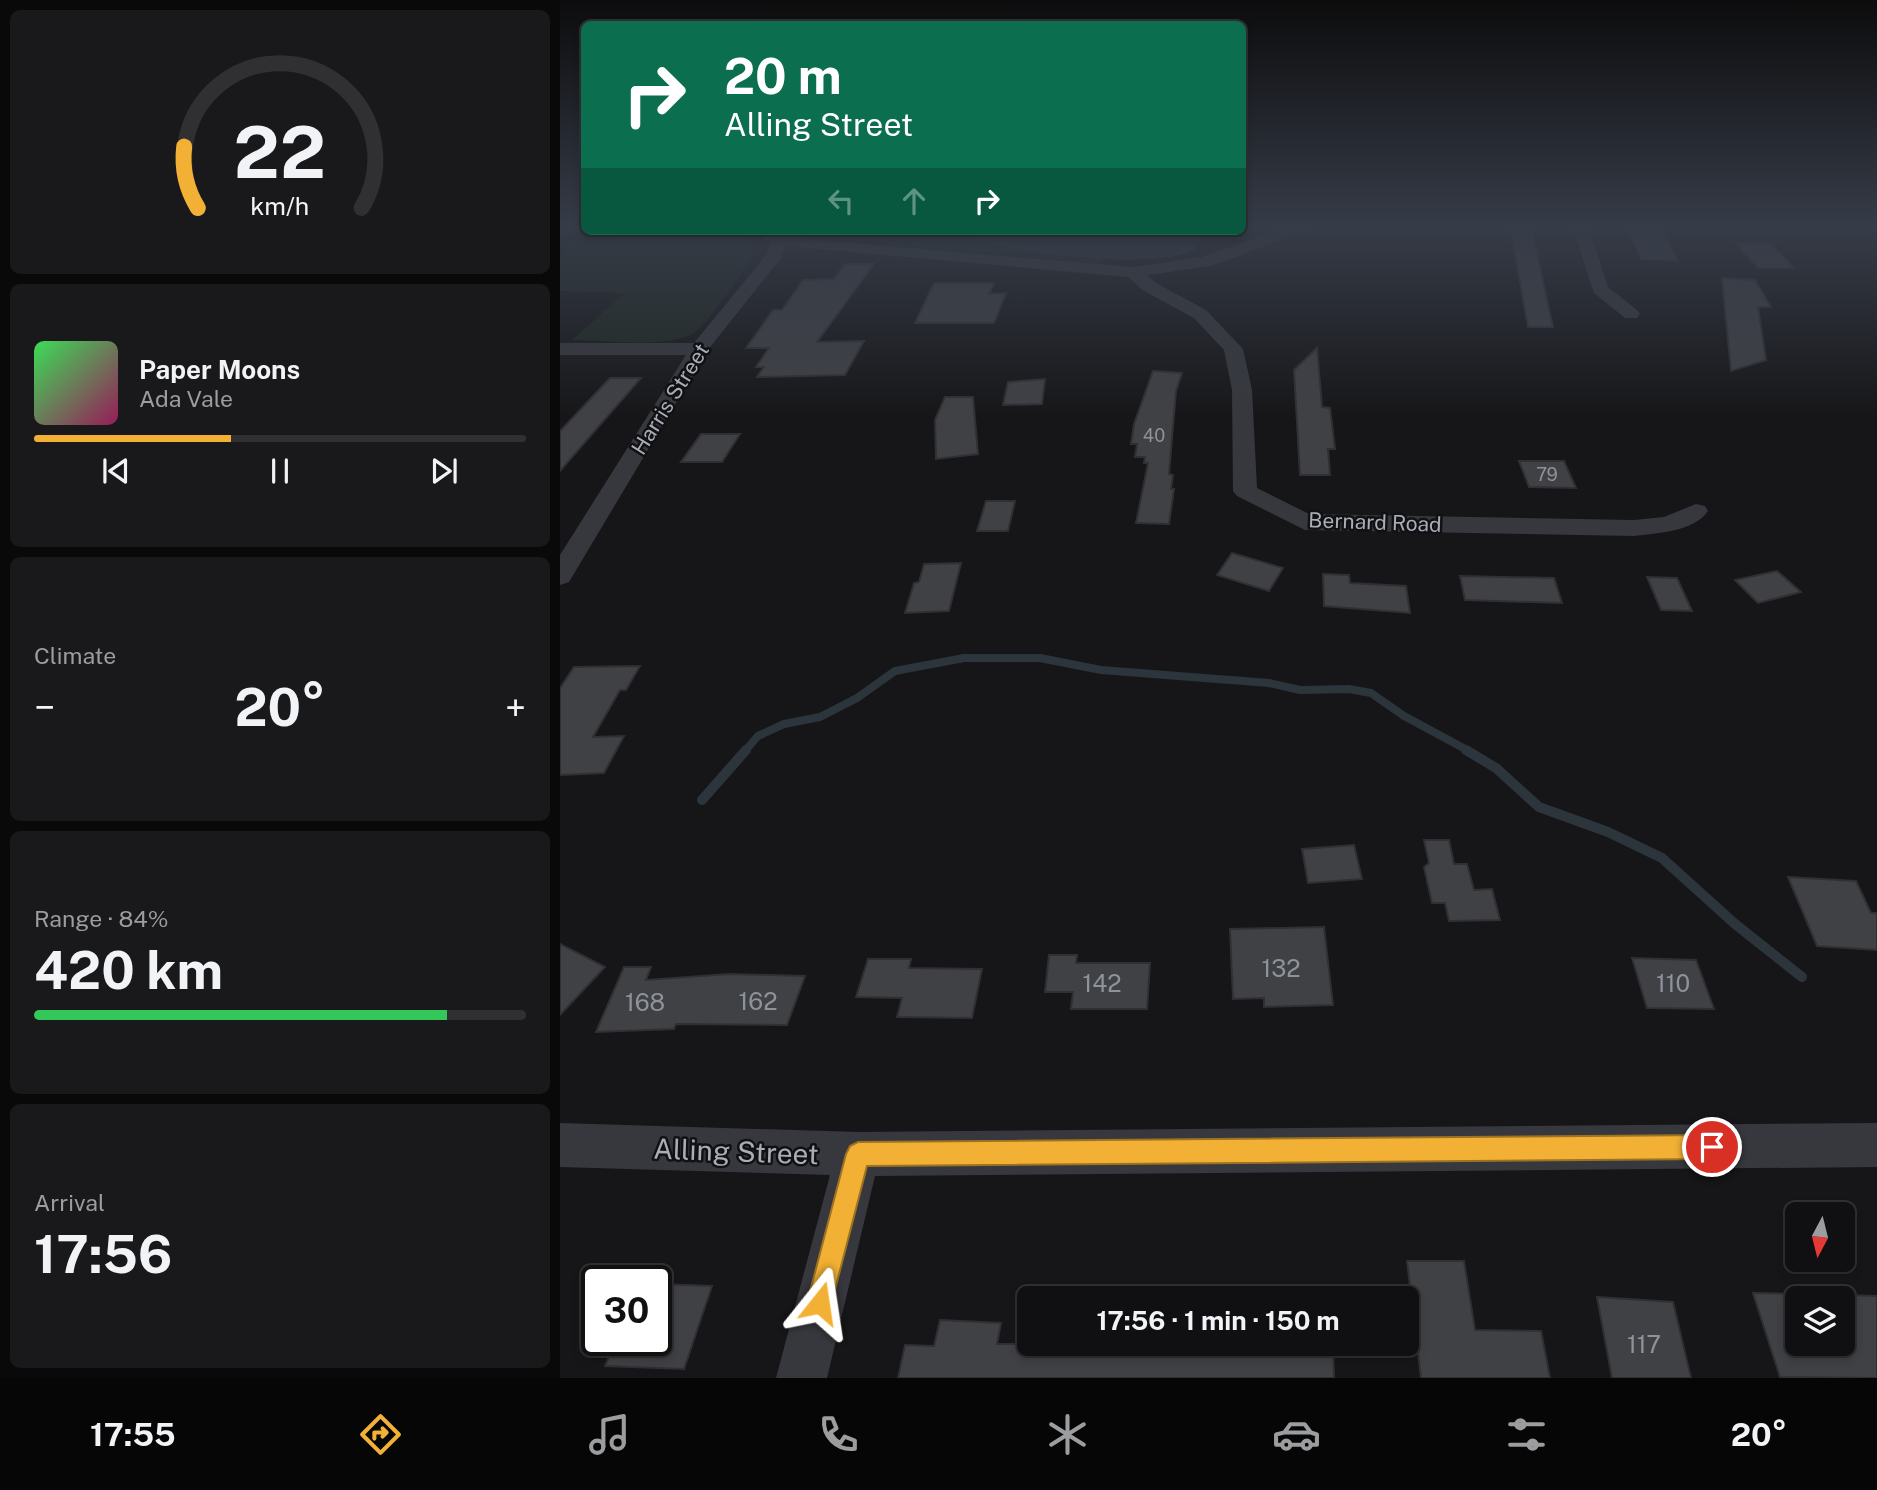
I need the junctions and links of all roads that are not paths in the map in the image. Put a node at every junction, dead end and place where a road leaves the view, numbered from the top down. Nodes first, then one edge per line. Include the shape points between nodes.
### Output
1 (747, 290) edge
2 (1154, 290) edge
3 (1602, 290) edge
4 (1630, 313) dead end
5 (560, 349) edge
6 (699, 349) junction
7 (1696, 511) dead end
8 (560, 576) edge
9 (560, 1145) edge
10 (1877, 1145) edge
11 (858, 1154) junction
12 (801, 1378) edge

1 - 6 street, Harris Street
2 - 7 street, Bernard Road via 1200,314 1233,349 1242,390 1245,491 1305,522 1634,528 1668,524
3 - 4 street
5 - 6 street
6 - 8 street, Harris Street
9 - 11 street, Alling Street
10 - 11 street, Alling Street
11 - 12 street

